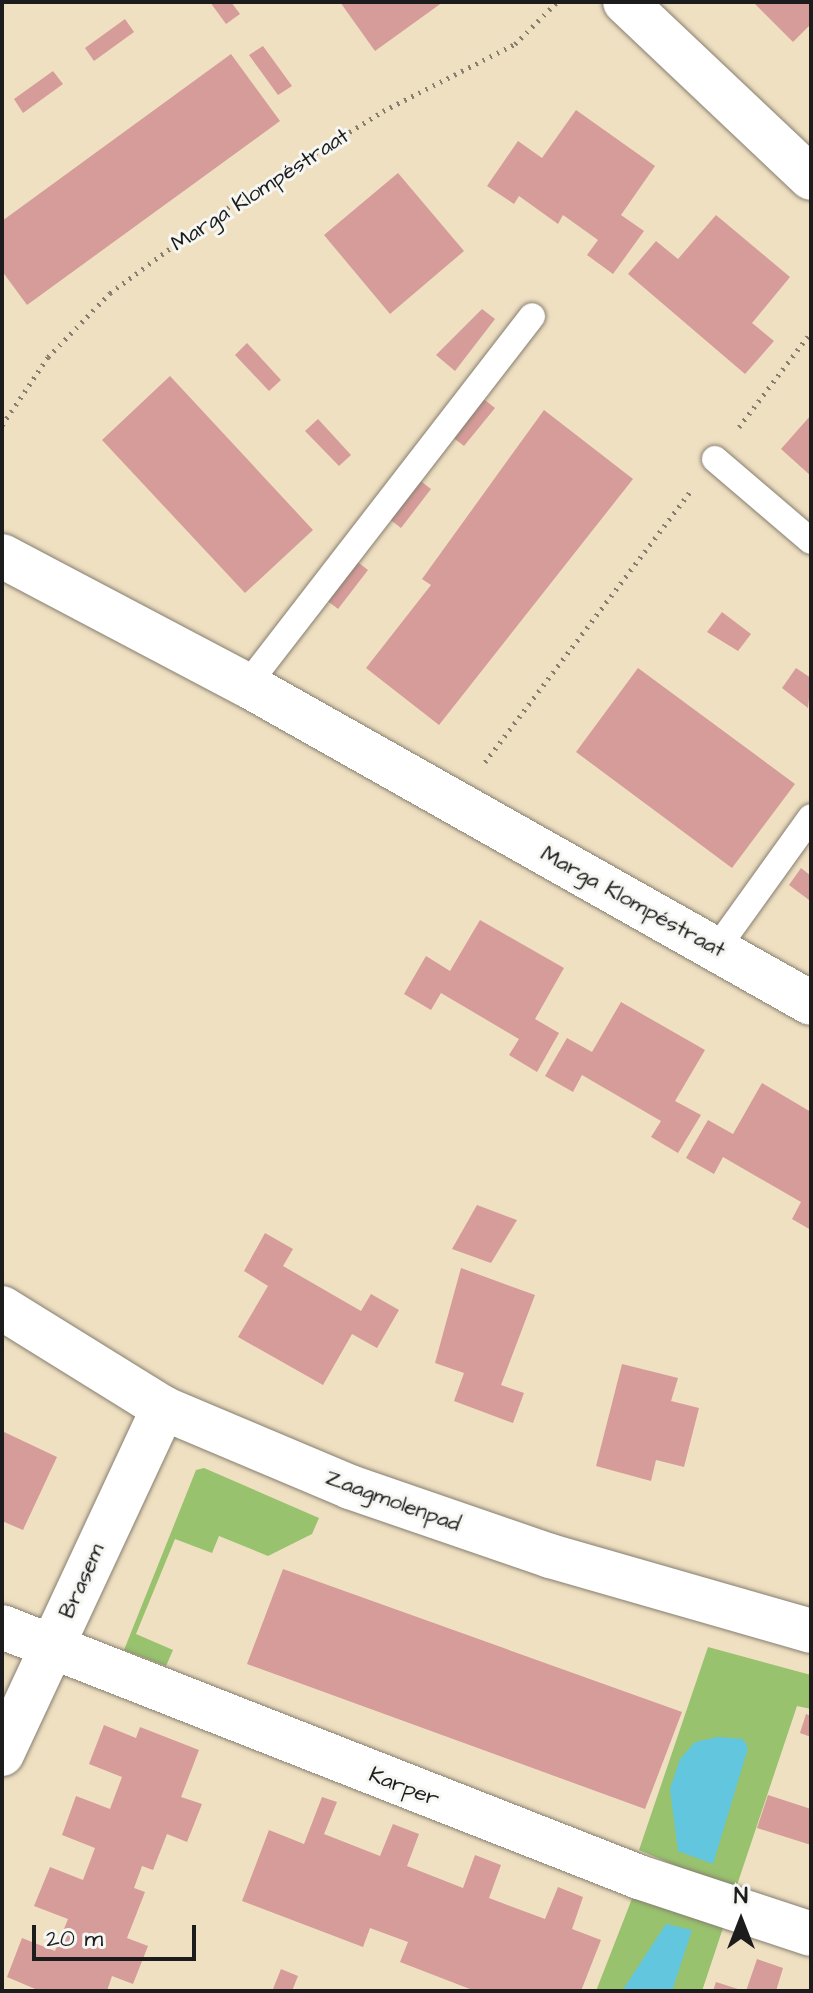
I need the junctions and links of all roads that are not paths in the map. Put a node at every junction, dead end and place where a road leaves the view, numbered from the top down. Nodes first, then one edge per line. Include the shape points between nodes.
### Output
1 (625, 2) edge
2 (811, 178) edge
3 (532, 316) dead end
4 (715, 459) road end
5 (811, 541) edge
6 (2, 556) edge
7 (247, 685) junction
8 (811, 817) edge
9 (717, 948) junction
10 (811, 1003) edge
11 (2, 1308) edge
12 (163, 1408) junction
13 (2, 1627) edge
14 (811, 1631) edge
15 (50, 1651) junction
16 (2, 1754) edge
17 (811, 1934) edge

1 - 2 street
3 - 7 lane
4 - 5 lane
6 - 7 street, Marga Klompéstraat
7 - 9 street, Marga Klompéstraat
8 - 9 lane
9 - 10 street, Marga Klompéstraat
11 - 12 street, Zaagmolenpad
12 - 14 street, Zaagmolenpad via 350,1487 550,1556
12 - 15 street, Brasem
13 - 15 street, Karper
15 - 16 street, Brasem
15 - 17 street, Karper via 639,1877

